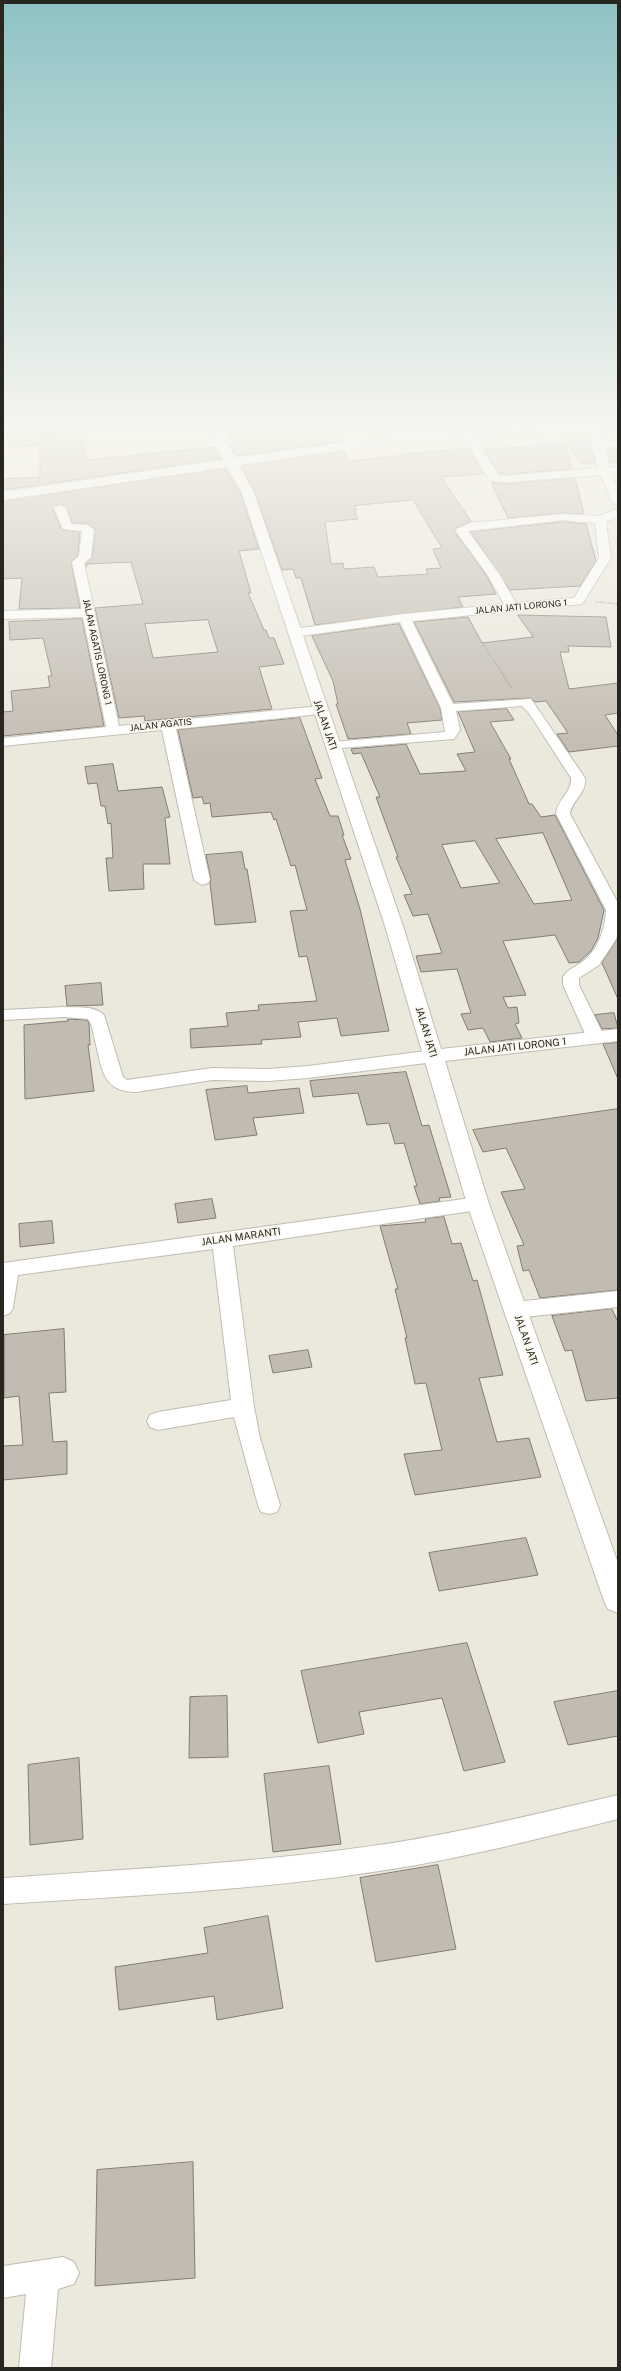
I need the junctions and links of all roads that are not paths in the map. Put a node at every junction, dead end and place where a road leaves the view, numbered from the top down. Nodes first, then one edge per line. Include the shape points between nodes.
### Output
1 (87, 538) edge
2 (263, 538) edge
3 (467, 538) edge
4 (602, 538) edge
5 (512, 608) junction
6 (89, 613) junction
7 (3, 615) edge
8 (404, 618) junction
9 (294, 634) junction
10 (448, 708) junction
11 (320, 710) junction
12 (168, 724) junction
13 (113, 730) junction
14 (3, 742) edge
15 (333, 746) junction
16 (202, 880) dead end
17 (3, 1015) edge
18 (618, 1035) edge
19 (596, 1038) junction
20 (434, 1056) junction
21 (478, 1204) junction
22 (222, 1239) junction
23 (6, 1269) edge
24 (618, 1298) edge
25 (3, 1308) edge
26 (516, 1310) junction
27 (243, 1407) junction
28 (158, 1422) dead end
29 (269, 1505) dead end
30 (618, 1601) edge
31 (618, 1807) edge
32 (3, 1890) edge
33 (3, 2282) edge
34 (35, 2368) edge

1 - 6 street, JALAN AGATIS LORONG 1 via 85,557 78,561
2 - 9 street, JALAN JATI
3 - 5 street via 493,574
4 - 5 street, JALAN JATI LORONG 1 via 605,558 578,601
5 - 8 street, JALAN JATI LORONG 1
6 - 7 street
6 - 13 street, JALAN AGATIS LORONG 1
8 - 9 street, JALAN JATI LORONG 1
8 - 10 street
9 - 11 street, JALAN JATI
10 - 15 street via 453,730 449,736
10 - 19 street via 528,703 578,778 578,791 567,799 563,814 614,910 613,926 604,946 588,966 577,970 571,977 571,985
11 - 12 street, JALAN AGATIS
11 - 15 street, JALAN JATI
12 - 13 street, JALAN AGATIS
12 - 16 street
13 - 14 street, JALAN AGATIS
15 - 20 street, JALAN JATI via 394,926
17 - 20 street via 64,1012 93,1014 98,1019 114,1078 124,1086 212,1074 268,1075 308,1072
18 - 19 street, JALAN JATI LORONG 1
19 - 20 street, JALAN JATI LORONG 1
20 - 21 street, JALAN JATI
21 - 22 street, JALAN MARANTI
21 - 26 street, JALAN JATI
22 - 23 street, JALAN MARANTI via 100,1258
22 - 27 street
23 - 25 street
24 - 26 street
26 - 30 street, JALAN JATI
27 - 28 street
27 - 29 street via 249,1438
31 - 32 street via 386,1857 280,1870
33 - 34 street via 53,2275

